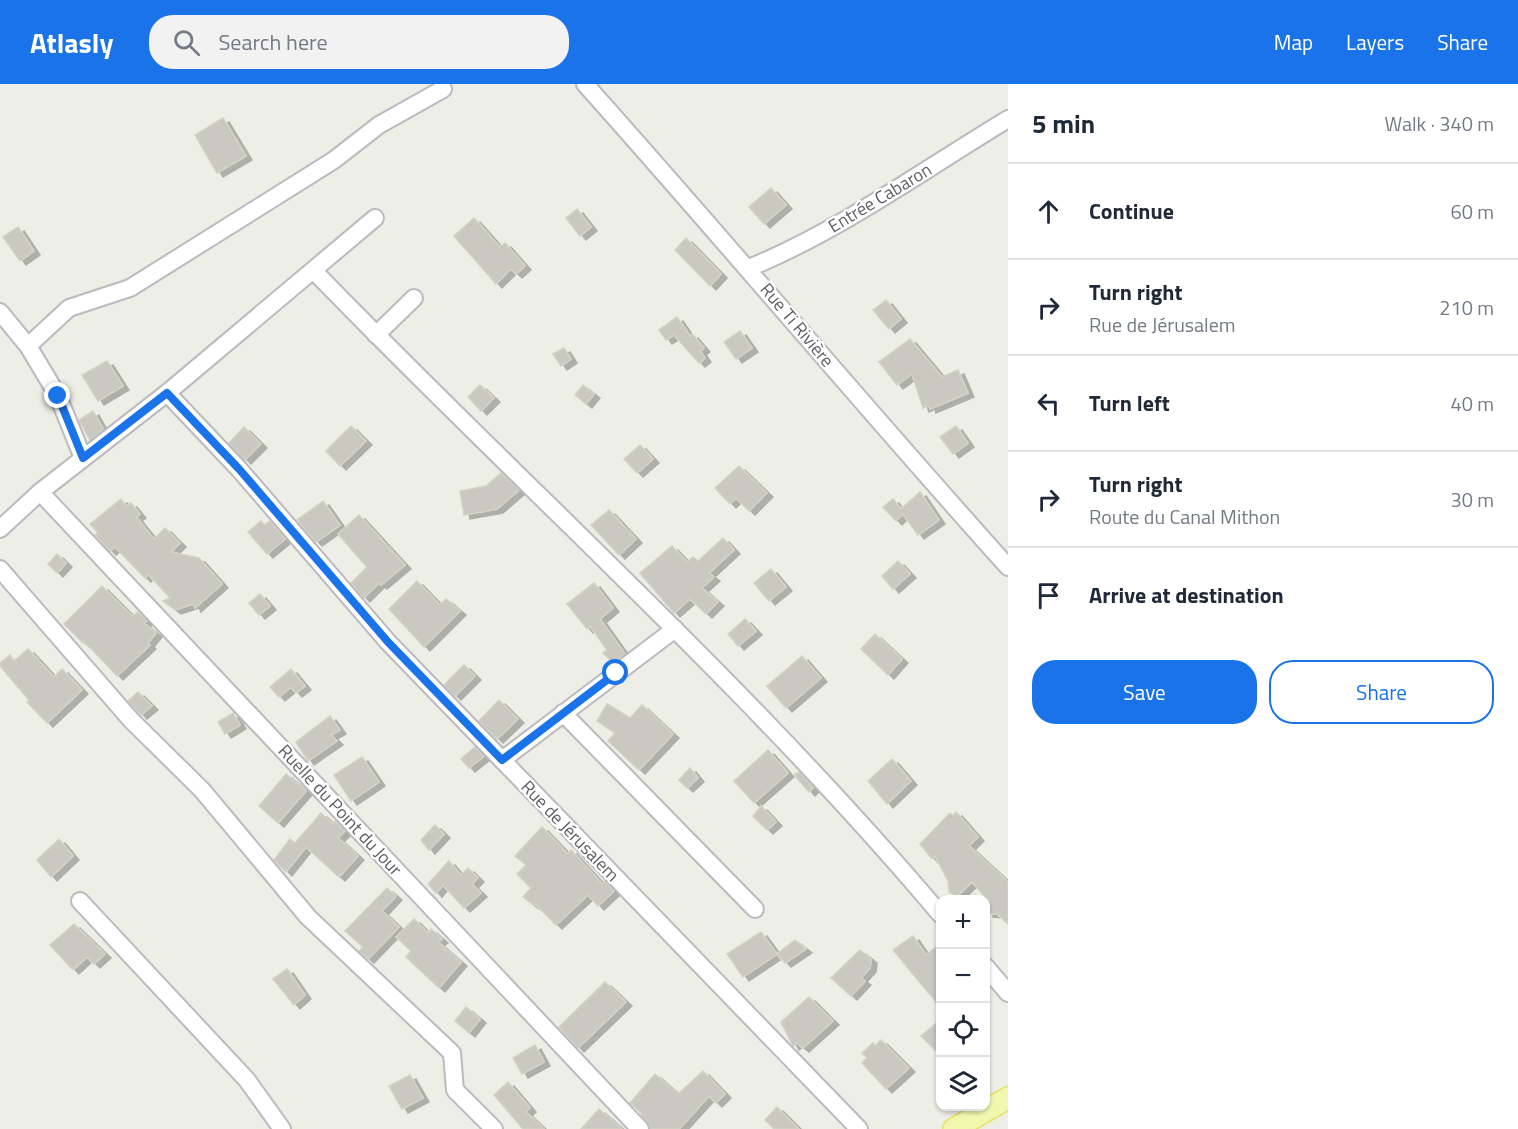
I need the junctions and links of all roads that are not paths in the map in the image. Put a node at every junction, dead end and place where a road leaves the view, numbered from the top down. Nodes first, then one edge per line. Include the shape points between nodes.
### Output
1 (585, 84) edge
2 (443, 89) dead end
3 (1008, 119) edge
4 (375, 218) dead end
5 (749, 268) junction
6 (314, 271) junction
7 (414, 298) dead end
8 (0, 312) edge
9 (376, 335) junction
10 (28, 346) junction
11 (167, 393) junction
12 (83, 458) junction
13 (40, 492) junction
14 (0, 529) edge
15 (1008, 567) edge
16 (0, 568) edge
17 (675, 629) junction
18 (563, 713) junction
19 (502, 760) junction
20 (81, 901) dead end
21 (755, 909) dead end
22 (936, 909) edge
23 (990, 971) edge
24 (1008, 993) edge
25 (1008, 1098) edge
26 (282, 1129) edge
27 (494, 1129) edge
28 (640, 1129) edge
29 (859, 1129) edge
30 (954, 1129) edge

1 - 5 street, Rue Ti Rivière
2 - 10 street via 379,125 334,160 130,288 69,309
3 - 5 street, Entrée Cabaron via 842,222
4 - 6 street
5 - 15 street, Rue Ti Rivière via 878,423
6 - 9 street
6 - 11 street
7 - 9 street
8 - 10 street
9 - 17 street
10 - 12 street via 58,396
11 - 12 street
11 - 19 street, Rue de Jérusalem via 239,469 388,642
12 - 13 street
13 - 14 street
13 - 28 street, Ruelle du Point du Jour
16 - 27 street via 131,720 202,790 308,917 452,1053 455,1090
17 - 18 street
17 - 22 street via 862,821
18 - 19 street
18 - 21 street
19 - 29 street, Rue de Jérusalem
20 - 26 street via 247,1080
23 - 24 street
25 - 30 main road

